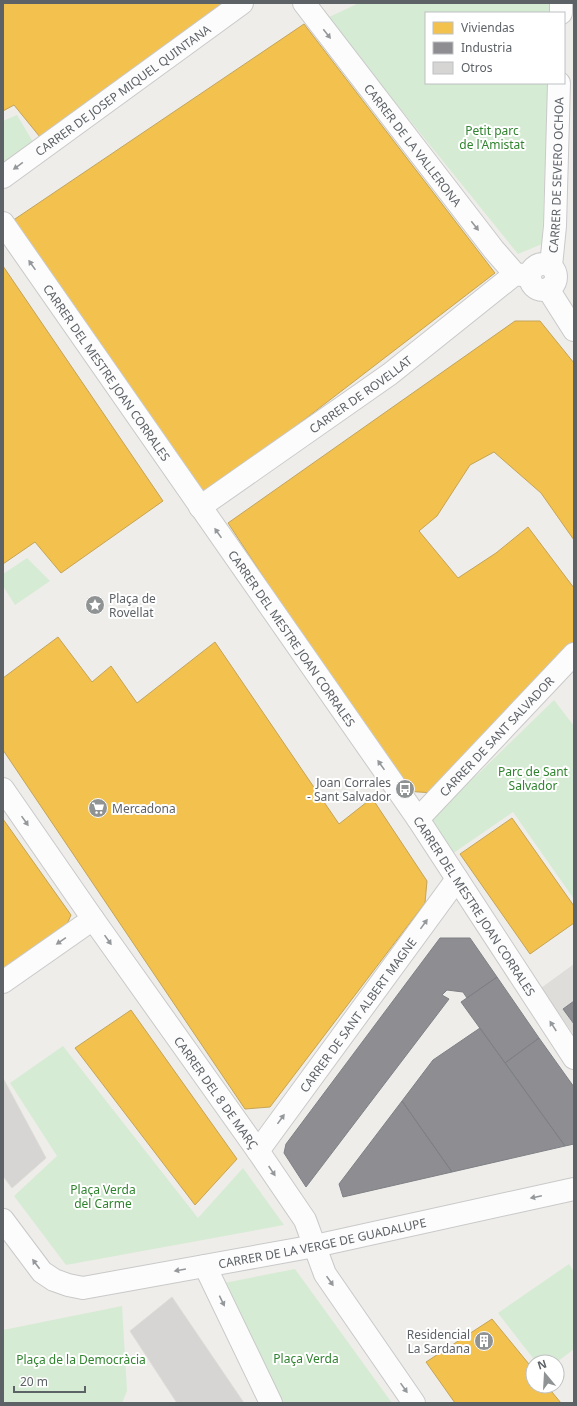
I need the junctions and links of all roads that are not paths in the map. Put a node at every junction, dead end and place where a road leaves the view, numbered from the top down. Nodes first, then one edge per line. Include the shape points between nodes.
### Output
1 (242, 3) edge
2 (304, 3) edge
3 (559, 84) edge
4 (3, 177) edge
5 (3, 223) edge
6 (523, 275) junction
7 (550, 277) junction
8 (574, 330) edge
9 (200, 507) junction
10 (574, 654) edge
11 (3, 790) edge
12 (418, 819) junction
13 (457, 879) junction
14 (93, 919) junction
15 (3, 982) edge
16 (574, 1058) edge
17 (258, 1151) junction
18 (574, 1189) edge
19 (3, 1220) edge
20 (315, 1246) junction
21 (205, 1266) junction
22 (272, 1403) edge
23 (414, 1403) edge

1 -> 4 street, CARRER DE JOSEP MIQUEL QUINTANA
2 -> 6 street, CARRER DE LA VALLERONA via 494,250
3 - 7 street, CARRER DE SEVERO OCHOA via 555,226
9 -> 5 street, CARRER DEL MESTRE JOAN CORRALES
6 - 7 street, CARRER DE LA VALLERONA via 537,288 543,289
6 - 9 street, CARRER DE ROVELLAT via 390,374
7 - 8 street via 553,298
12 -> 9 street, CARRER DEL MESTRE JOAN CORRALES
10 - 12 street, CARRER DE SANT SALVADOR
11 -> 14 street, CARRER DEL 8 DE MARÇ
12 - 13 street, CARRER DEL MESTRE JOAN CORRALES
16 -> 13 street, CARRER DEL MESTRE JOAN CORRALES
17 -> 13 street, CARRER DE SANT ALBERT MAGNE
14 -> 15 street
14 -> 17 street, CARRER DEL 8 DE MARÇ
17 -> 20 street, CARRER DEL 8 DE MARÇ via 305,1220
18 -> 20 street, CARRER DE LA VERGE DE GUADALUPE
21 -> 19 street, CARRER DE LA VERGE DE GUADALUPE via 83,1288 68,1285 42,1272
20 - 21 street, CARRER DE LA VERGE DE GUADALUPE
20 -> 23 street, CARRER DEL 8 DE MARÇ via 325,1274
21 -> 22 street

